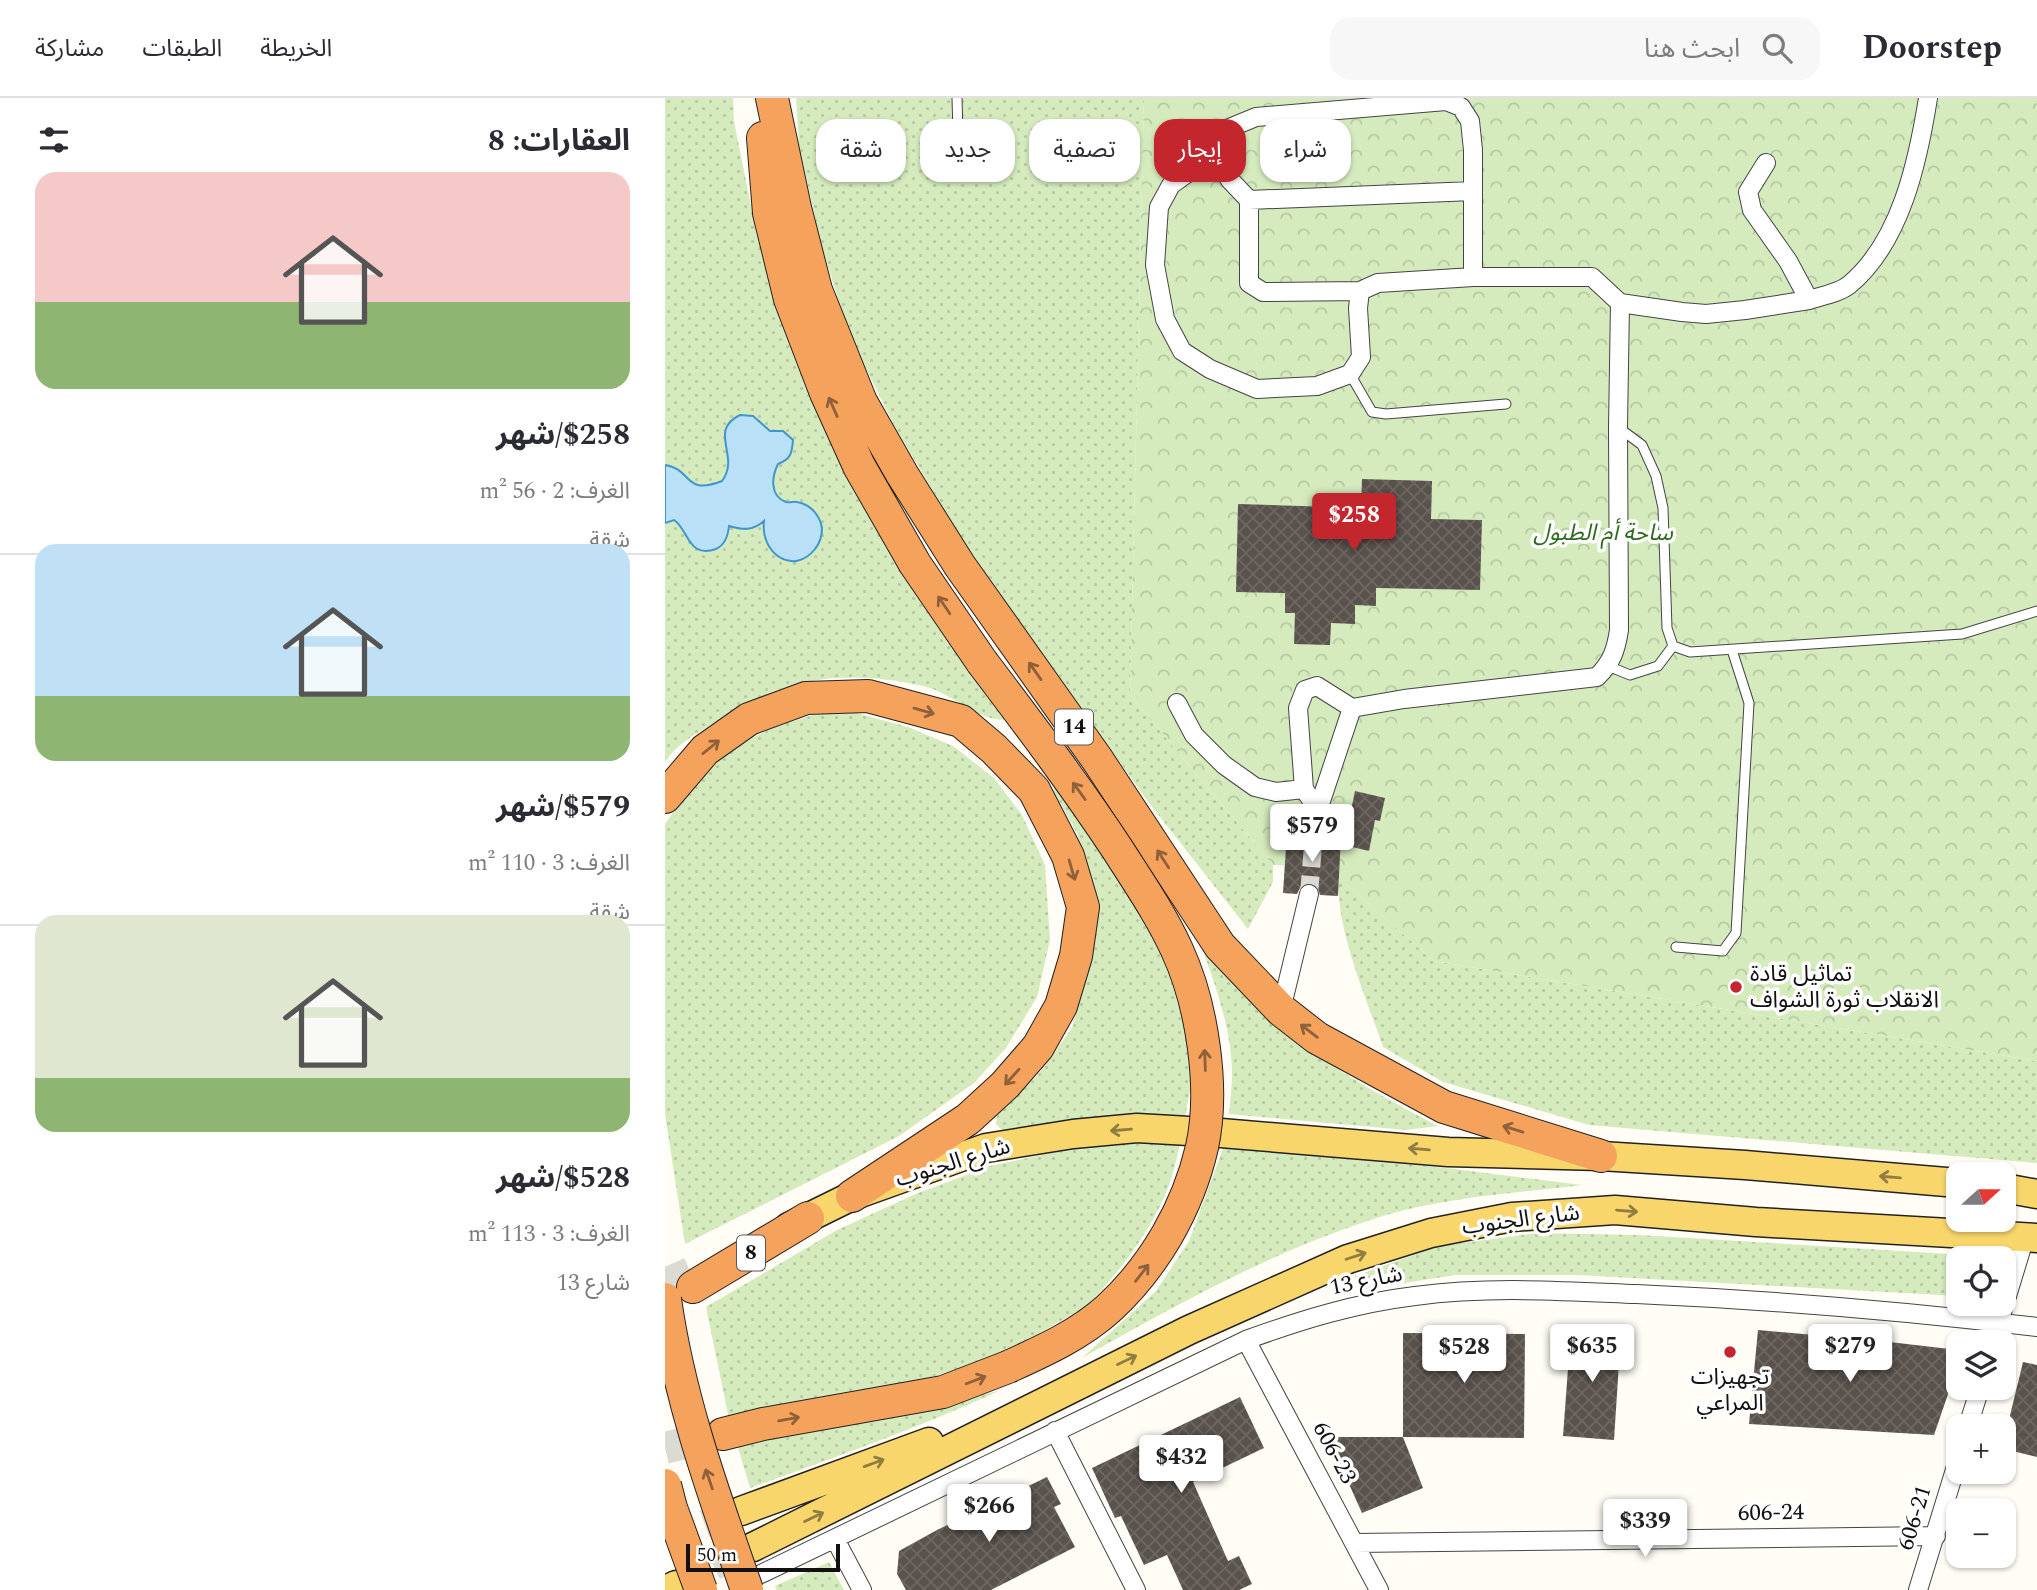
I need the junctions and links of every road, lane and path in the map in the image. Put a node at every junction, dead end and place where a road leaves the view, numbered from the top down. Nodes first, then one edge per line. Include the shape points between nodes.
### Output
1 (760, 98) edge
2 (772, 98) edge
3 (957, 98) edge
4 (1928, 98) edge
5 (958, 119) edge
6 (1246, 121) edge
7 (1766, 163) dead end
8 (1175, 182) edge
9 (1232, 182) edge
10 (1473, 191) junction
11 (1249, 200) junction
12 (1473, 278) junction
13 (1360, 291) junction
14 (1809, 300) junction
15 (1620, 303) junction
16 (1350, 374) junction
17 (1506, 404) dead end
18 (1618, 427) junction
19 (2037, 611) edge
20 (1673, 646) junction
21 (1732, 650) junction
22 (1608, 666) junction
23 (1177, 702) dead end
24 (1352, 708) junction
25 (1304, 789) junction
26 (665, 797) edge
27 (1318, 810) junction
28 (1314, 834) tunnel mouth
29 (1310, 894) tunnel mouth
30 (1676, 947) dead end
31 (1281, 1010) junction
32 (1189, 1131) dead end
33 (1221, 1133) dead end
34 (1601, 1156) junction
35 (1946, 1182) edge
36 (2016, 1188) edge
37 (2037, 1189) edge
38 (2016, 1190) edge
39 (2037, 1194) edge
40 (852, 1196) junction
41 (808, 1218) joint
42 (2033, 1237) edge
43 (683, 1286) edge
44 (1999, 1323) junction
45 (2037, 1327) edge
46 (668, 1329) edge
47 (1997, 1330) edge
48 (1246, 1340) junction
49 (1079, 1383) junction
50 (1055, 1431) junction
51 (723, 1434) tunnel mouth
52 (1951, 1484) edge
53 (665, 1485) edge
54 (741, 1511) tunnel mouth
55 (1936, 1536) junction
56 (835, 1539) junction
57 (1354, 1543) junction
58 (753, 1547) tunnel mouth
59 (754, 1582) edge
60 (681, 1588) edge
61 (862, 1590) edge
62 (1136, 1590) edge
63 (1379, 1590) edge
64 (1918, 1590) edge

51 -> 1 highway, bridge via 943,1392 1064,1340 1107,1310 1143,1273 1185,1197 1202,1146 1206,1093 1205,1046 1178,951 1088,803 915,564 859,466 826,393 790,299 769,214
31 -> 2 highway, 14 via 1220,947 1097,759 960,566 881,438 861,402 816,290
3 - 5 lane
4 - 14 street via 1904,204 1873,261 1847,287
6 - 10 street via 1446,101 1461,107 1470,121
7 - 14 street via 1748,192 1752,210
8 - 16 street via 1159,207 1155,265 1165,319 1182,351 1257,389 1317,386
9 - 11 street
10 - 11 street
10 - 12 street
11 - 13 street via 1249,284 1263,292
12 - 13 street via 1378,283
12 - 15 street via 1592,278
13 - 16 street via 1361,357
14 - 15 street via 1706,314
15 - 18 street
16 - 17 lane via 1373,412
18 - 20 lane via 1642,445 1655,476 1663,508 1667,628
18 - 22 street via 1619,630 1616,652
19 - 21 lane via 1962,634
20 - 21 lane via 1690,652
20 - 22 lane via 1658,666 1630,675
21 - 30 lane via 1749,703 1736,933 1723,951
22 - 24 street via 1597,677
23 - 25 street via 1194,735 1255,787 1276,792
24 - 25 street via 1317,686 1305,690 1298,708
24 - 27 street
25 - 27 street
26 -> 40 highway via 705,750 749,719 806,698 867,696 961,721 1034,790 1067,856 1083,907 1076,956 1061,1006 1038,1048 968,1119
27 - 28 street
29 - 31 street
34 -> 31 highway, 14 via 1444,1107 1317,1038
32 -> 40 main road, شارع الجنوب via 1137,1128 986,1148
34 -> 33 main road via 1448,1152
35 -> 34 main road
36 - 37 main road
38 - 39 main road
40 - 41 main road, شارع الجنوب
41 - 43 highway, 8
42 - 44 street
49 -> 42 main road, شارع الجنوب via 1348,1259 1431,1233 1512,1217 1615,1210
43 - 46 highway, bridge
44 - 45 street, شارع 13
44 - 47 street
44 - 48 street, شارع 13 via 1688,1296 1473,1291 1357,1306
59 -> 46 highway, bridge via 702,1458
48 - 50 street, شارع 13
48 - 57 street, 606-23
54 -> 49 main road, شارع الجنوب
58 -> 49 main road, شارع الجنوب
50 - 56 street, شارع 13
50 - 62 street
52 - 55 street, 606-21
53 - 60 highway, bridge
55 - 57 street, 606-24
55 - 64 street, 606-21
56 - 59 street, شارع 13
56 - 61 street
57 - 63 street, 606-23

